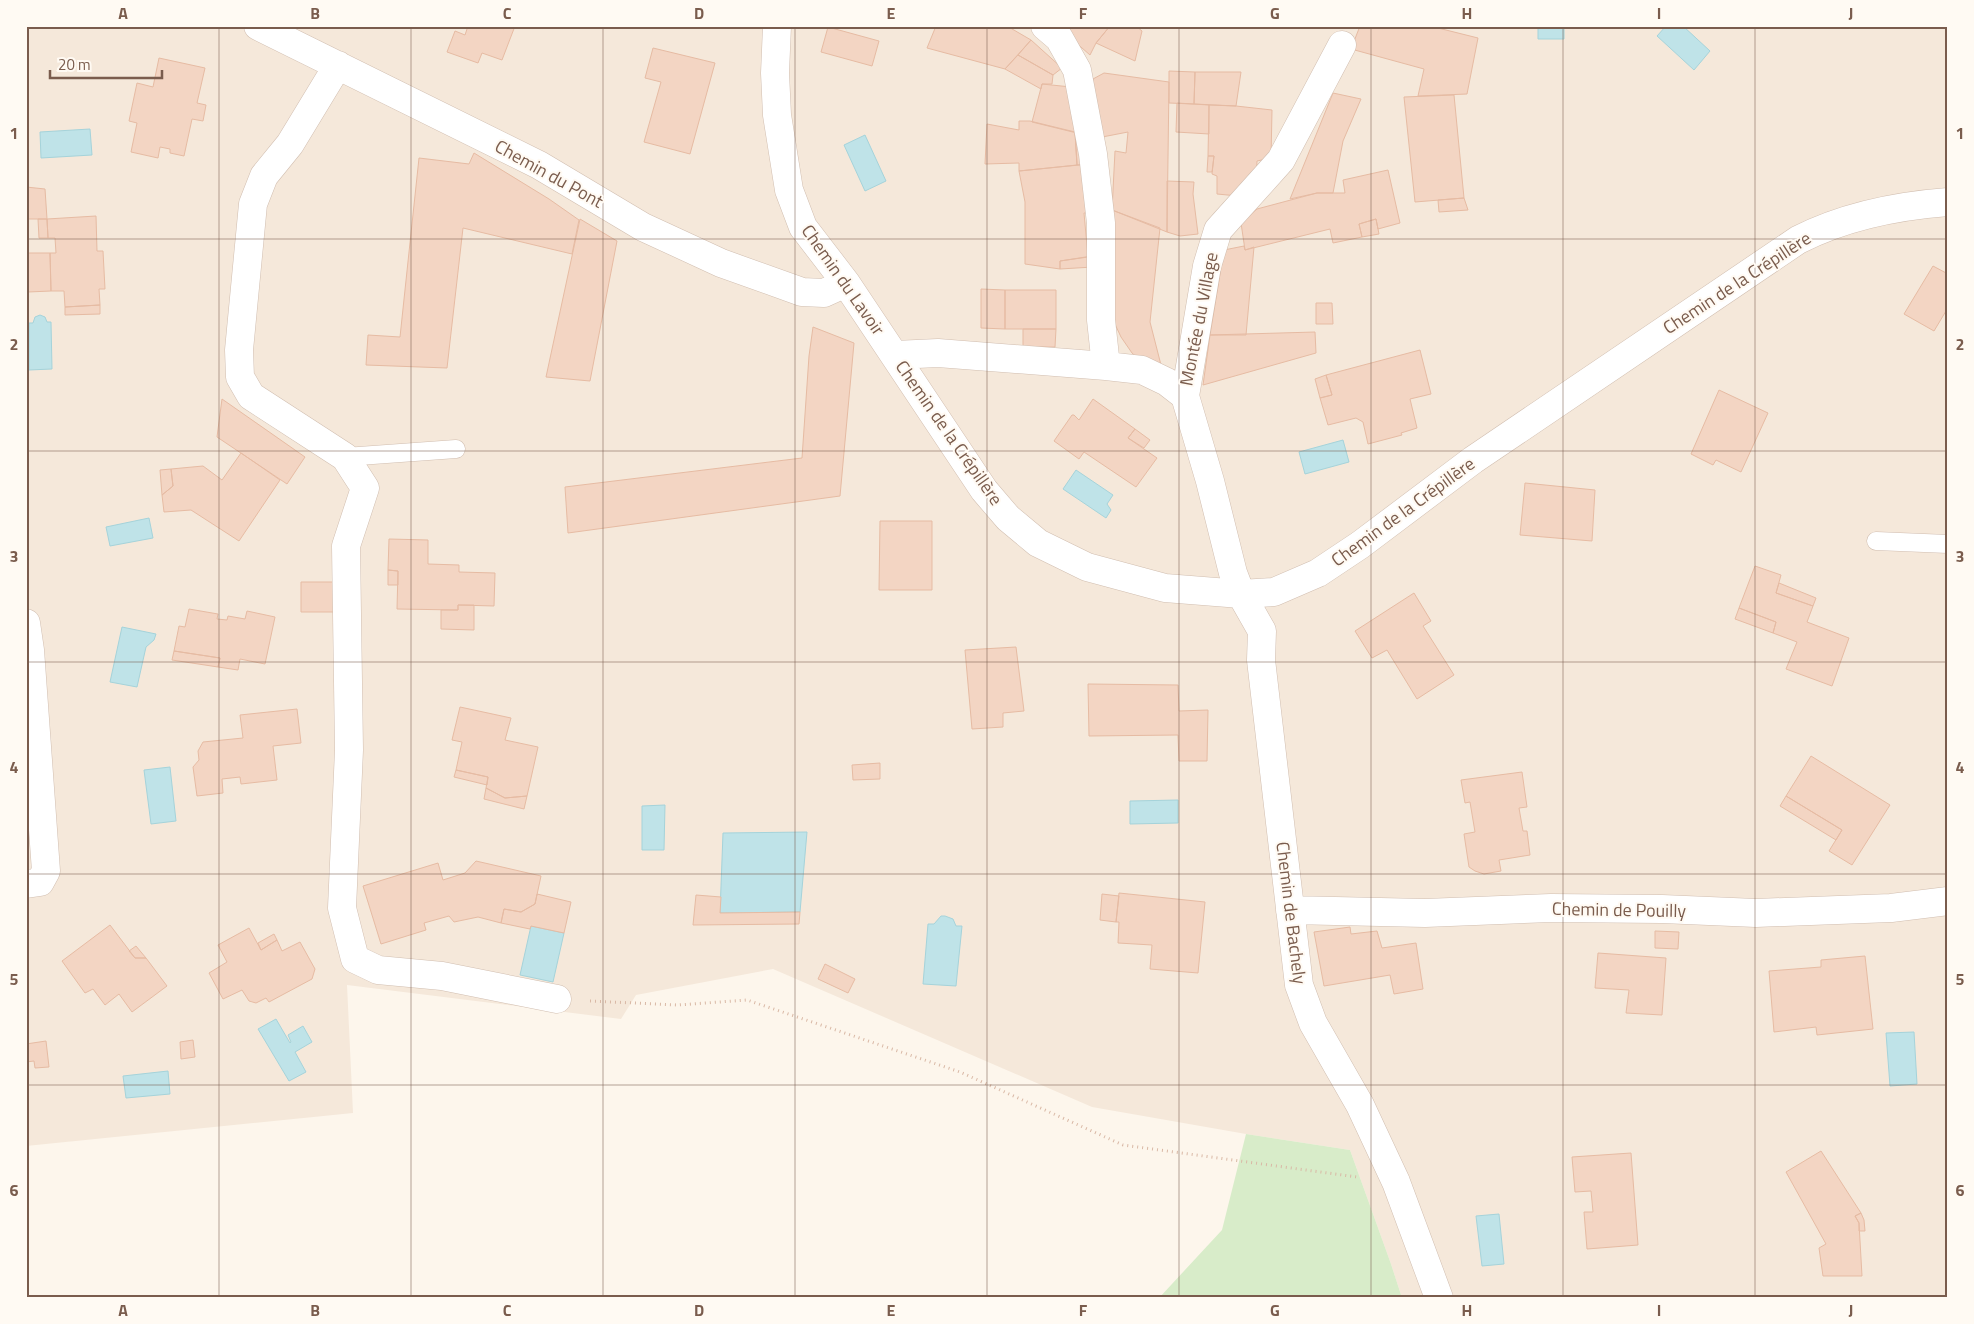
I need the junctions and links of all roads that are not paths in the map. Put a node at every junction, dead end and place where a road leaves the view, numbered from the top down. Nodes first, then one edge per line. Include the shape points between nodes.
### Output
1 (258, 26) edge
2 (777, 26) edge
3 (1045, 26) edge
4 (1342, 45) dead end
5 (338, 65) junction
6 (1948, 202) edge
7 (846, 283) junction
8 (895, 355) junction
9 (1106, 366) junction
10 (1184, 396) junction
11 (456, 449) dead end
12 (346, 457) junction
13 (1876, 541) dead end
14 (1948, 544) edge
15 (1241, 594) junction
16 (26, 623) edge
17 (26, 884) edge
18 (1948, 901) edge
19 (1290, 910) junction
20 (557, 1000) road end
21 (1439, 1298) edge

1 - 5 street, Chemin du Pont
2 - 7 street, Chemin du Lavoir via 777,116 789,190 803,227
3 - 9 street via 1059,38 1077,70 1093,154 1101,223 1101,320
4 - 10 street, Montée du Village via 1281,160 1218,230 1207,266
5 - 7 street, Chemin du Pont via 539,165 643,227 721,263 802,292 824,293
5 - 12 street via 290,144 264,176 253,204 239,350 240,377 251,396
6 - 15 street, Chemin de la Crépillère via 1914,204 1861,216 1798,240 1473,460 1360,546 1318,573 1274,592
7 - 8 street, Chemin du Lavoir
8 - 9 street via 938,353
8 - 15 street, Chemin de la Crépillère via 984,490 1008,518 1038,542 1087,567 1165,588
9 - 10 street via 1142,370 1167,382
10 - 15 street, Montée du Village
11 - 12 lane
12 - 20 street via 364,488 346,546 349,750 342,908 355,959 378,970 442,976
13 - 14 lane
15 - 19 street, Chemin de Bachely via 1262,630 1261,660
16 - 17 street via 46,871 40,882
18 - 19 street, Chemin de Pouilly via 1891,908 1756,913 1551,908 1425,913
19 - 21 street, Chemin de Bachely via 1299,985 1313,1023 1360,1105 1396,1182

